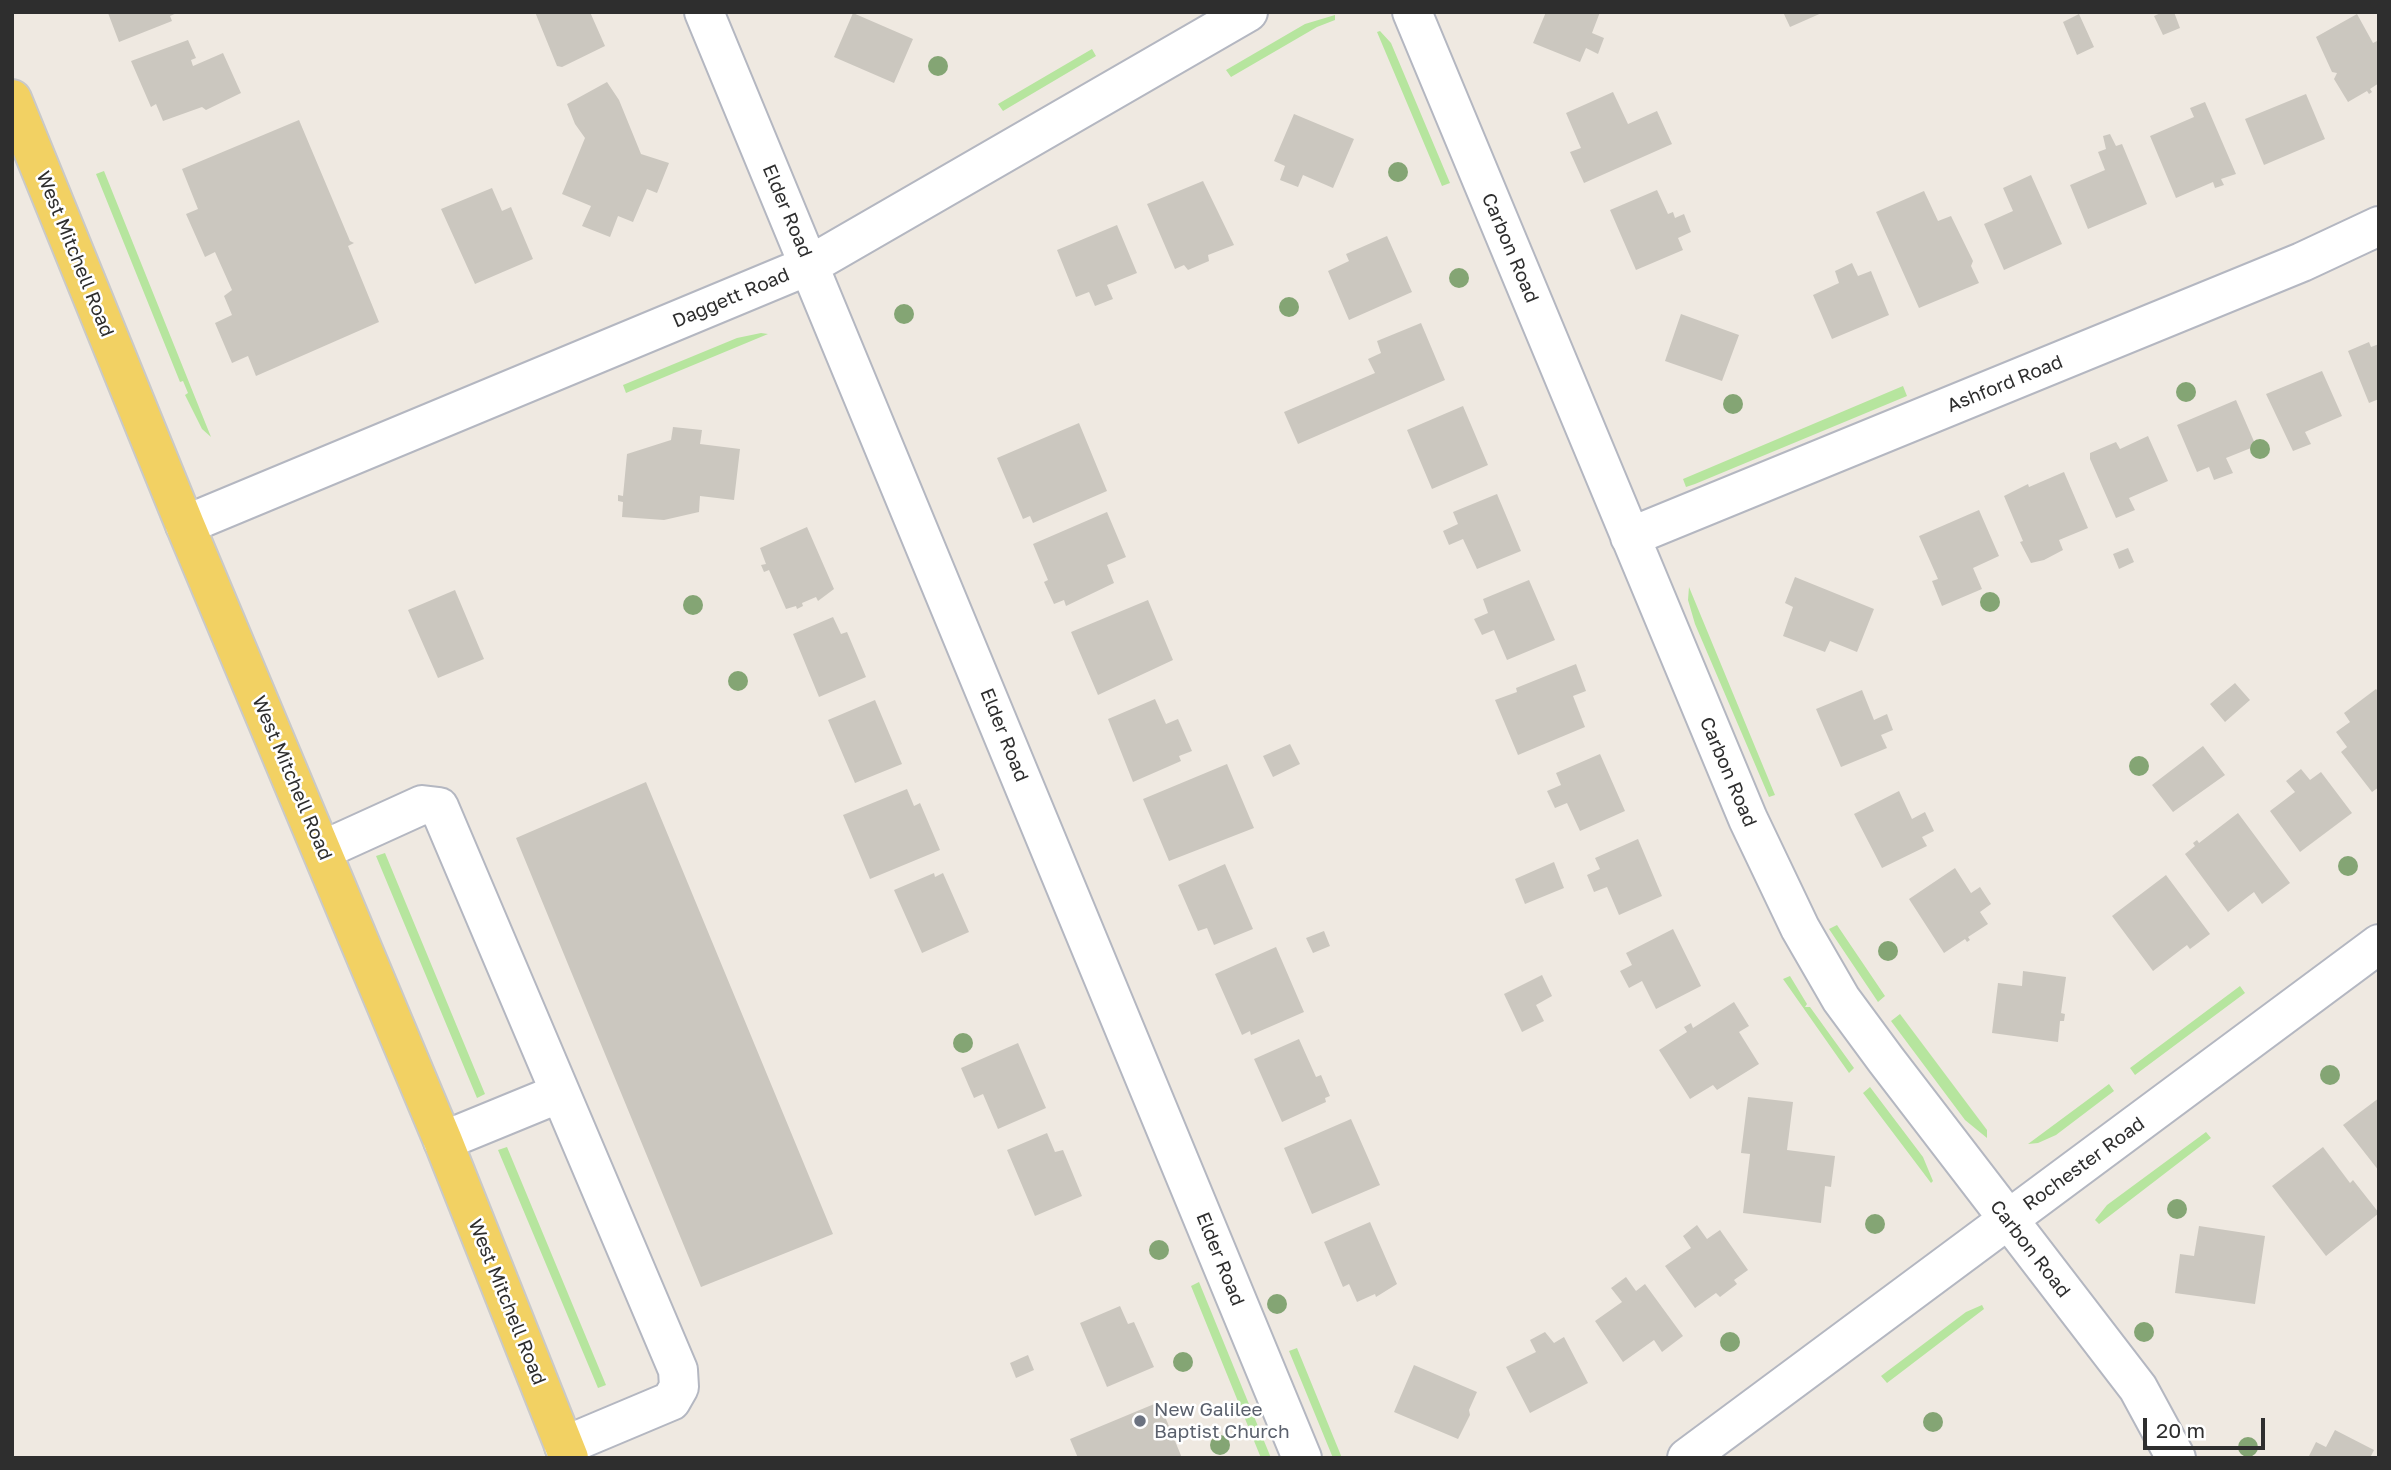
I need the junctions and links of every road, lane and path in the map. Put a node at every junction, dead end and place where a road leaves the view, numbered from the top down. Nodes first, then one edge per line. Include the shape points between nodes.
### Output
1 (704, 12) edge
2 (1248, 12) edge
3 (1412, 12) edge
4 (12, 99) edge
5 (22, 148) edge
6 (2379, 226) edge
7 (810, 265) junction
8 (185, 525) junction
9 (1630, 537) junction
10 (323, 850) junction
11 (2379, 944) edge
12 (560, 1093) junction
13 (443, 1141) junction
14 (2007, 1221) junction
15 (566, 1452) edge
16 (1302, 1458) edge
17 (1687, 1458) edge
18 (2176, 1458) edge

1 - 7 street, Elder Road
2 - 7 street, Daggett Road
3 - 9 street, Carbon Road
4 - 5 main road, West Mitchell Road
5 - 8 main road, West Mitchell Road
6 - 9 street, Ashford Road via 2302,262
7 - 8 street, Daggett Road
7 - 16 street, Elder Road
8 - 10 main road, West Mitchell Road
9 - 14 street, Carbon Road via 1748,819 1806,939 1841,999
10 - 12 street via 422,805 439,807
10 - 13 main road, West Mitchell Road
11 - 14 street, Rochester Road
12 - 13 street
12 - 15 street via 678,1370 679,1387 671,1401
13 - 15 main road, West Mitchell Road
14 - 17 street, Rochester Road
14 - 18 street, Carbon Road via 2138,1388

